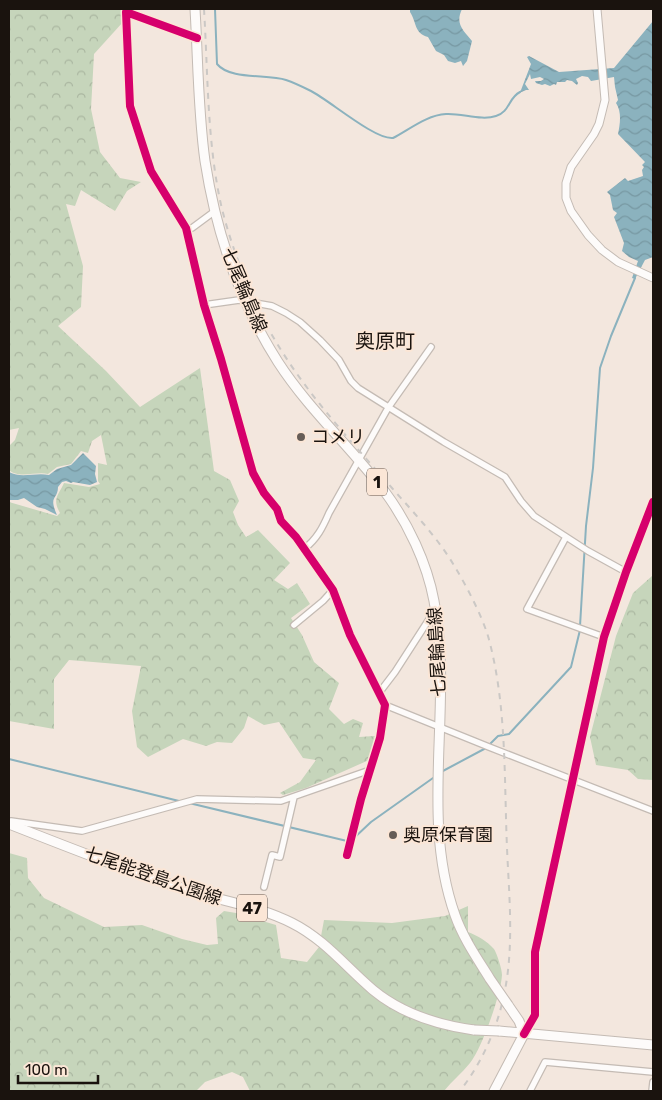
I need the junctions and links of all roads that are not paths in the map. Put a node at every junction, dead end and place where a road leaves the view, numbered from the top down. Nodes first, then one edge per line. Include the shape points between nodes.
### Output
1 (195, 9) edge
2 (597, 9) edge
3 (197, 38) junction
4 (215, 211) junction
5 (186, 228) junction
6 (653, 278) edge
7 (246, 302) junction
8 (204, 305) junction
9 (431, 347) dead end
10 (388, 408) junction
11 (358, 460) junction
12 (653, 502) edge
13 (566, 537) junction
14 (304, 549) junction
15 (626, 572) junction
16 (333, 590) junction
17 (436, 610) junction
18 (294, 625) dead end
19 (604, 637) junction
20 (379, 693) junction
21 (385, 705) junction
22 (439, 727) junction
23 (370, 770) junction
24 (572, 779) junction
25 (294, 797) junction
26 (653, 811) edge
27 (9, 822) edge
28 (346, 855) dead end
29 (264, 887) dead end
30 (524, 1034) junction
31 (653, 1046) edge
32 (653, 1072) edge
33 (653, 1082) edge
34 (494, 1091) edge
35 (530, 1091) edge
36 (652, 1091) edge

1 - 3 main road, 七尾輪島線 / 1
2 - 6 street via 604,100 594,134 571,167 566,198 571,211 602,250 618,262
3 - 4 main road, 七尾輪島線 / 1 via 205,159
3 - 5 street via 126,12 130,106 150,171
4 - 5 street via 192,228
4 - 7 main road, 七尾輪島線 / 1 via 231,266
5 - 8 street
7 - 8 street
7 - 10 street via 272,306 300,322 339,360 358,388
7 - 11 main road, 七尾輪島線 / 1 via 288,377
8 - 14 street via 253,473 281,521
9 - 10 street
10 - 11 street
10 - 13 street via 505,477 534,516
11 - 14 street via 322,530
11 - 17 main road, 七尾輪島線 / 1 via 386,492 414,540
12 - 15 street
13 - 15 street
13 - 19 street via 527,609
14 - 16 street
15 - 19 street
16 - 18 street
16 - 20 street via 350,635
17 - 20 street
17 - 22 main road, 七尾輪島線 / 1 via 440,657
19 - 24 street
20 - 21 street
21 - 22 street
21 - 23 street via 380,738
22 - 24 street
22 - 30 main road, 七尾輪島線 / 1, bridge via 438,830 442,868 455,916 464,938
23 - 25 street
23 - 28 street
24 - 26 street
24 - 30 street via 535,952 535,1014
25 - 27 street via 281,801 197,799 82,831
25 - 29 street via 280,857 272,855
27 - 30 main road, 七尾能登島公園線 / 47, bridge via 109,863 293,923 321,941 373,990 394,1005 428,1020 474,1030
30 - 31 main road, 七尾能登島公園線 / 47
30 - 34 main road
32 - 35 street via 545,1062
33 - 36 street

